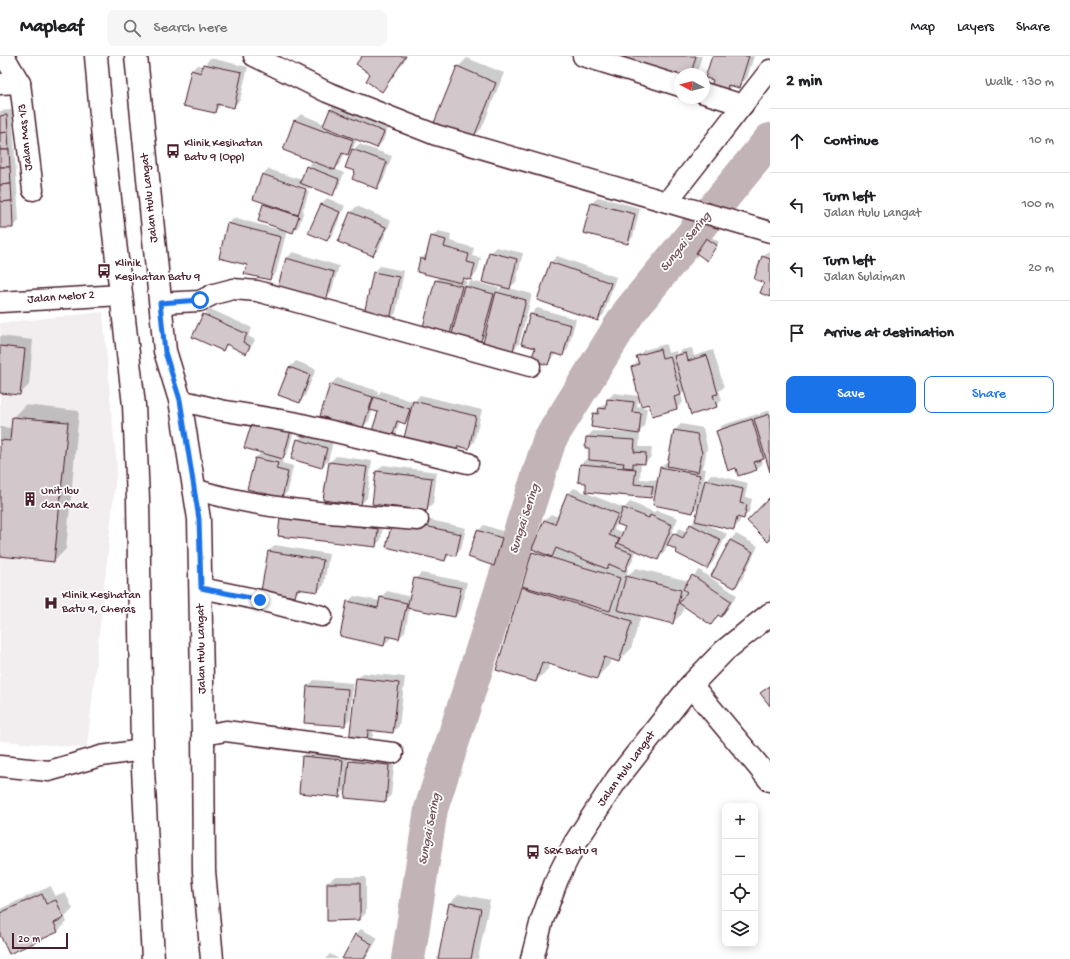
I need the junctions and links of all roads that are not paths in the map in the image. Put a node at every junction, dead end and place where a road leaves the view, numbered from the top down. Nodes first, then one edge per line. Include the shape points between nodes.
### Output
1 (4, 56) edge
2 (96, 56) edge
3 (136, 56) edge
4 (254, 56) edge
5 (583, 56) edge
6 (770, 70) edge
7 (20, 83) junction
8 (0, 84) edge
9 (674, 84) edge
10 (710, 95) edge
11 (743, 105) junction
12 (32, 190) dead end
13 (673, 203) junction
14 (770, 232) edge
15 (121, 295) junction
16 (0, 302) edge
17 (160, 303) junction
18 (530, 366) dead end
19 (180, 400) junction
20 (468, 463) dead end
21 (194, 489) junction
22 (418, 520) dead end
23 (201, 588) junction
24 (770, 614) edge
25 (322, 616) dead end
26 (692, 685) junction
27 (203, 735) junction
28 (142, 750) junction
29 (393, 753) dead end
30 (0, 766) edge
31 (770, 780) edge
32 (532, 958) edge
33 (153, 959) edge
34 (212, 959) edge

1 - 7 street
2 - 15 main road
3 - 17 main road, Jalan Hulu Langat
4 - 13 street via 327,92 436,135
5 - 9 street
6 - 11 street
7 - 8 street
7 - 12 street, Jalan Mas 1/3
10 - 11 street
11 - 13 street
13 - 14 street
15 - 16 street, Jalan Melor 2
15 - 28 main road via 134,413
17 - 18 street via 200,300 233,289 257,291
17 - 19 main road, Jalan Hulu Langat via 165,352
19 - 20 street via 220,410 294,422
19 - 21 main road, Jalan Hulu Langat
21 - 22 street via 220,497 299,510
21 - 23 main road, Jalan Hulu Langat via 199,519
23 - 25 street
23 - 27 main road, Jalan Hulu Langat
24 - 26 main road, Jalan Hulu Langat via 724,651
26 - 31 main road
26 - 32 main road, Jalan Hulu Langat via 617,779 575,843 557,879
27 - 29 street via 226,731
27 - 34 main road, Jalan Hulu Langat via 204,871
28 - 30 street via 101,756 49,771
28 - 33 main road

